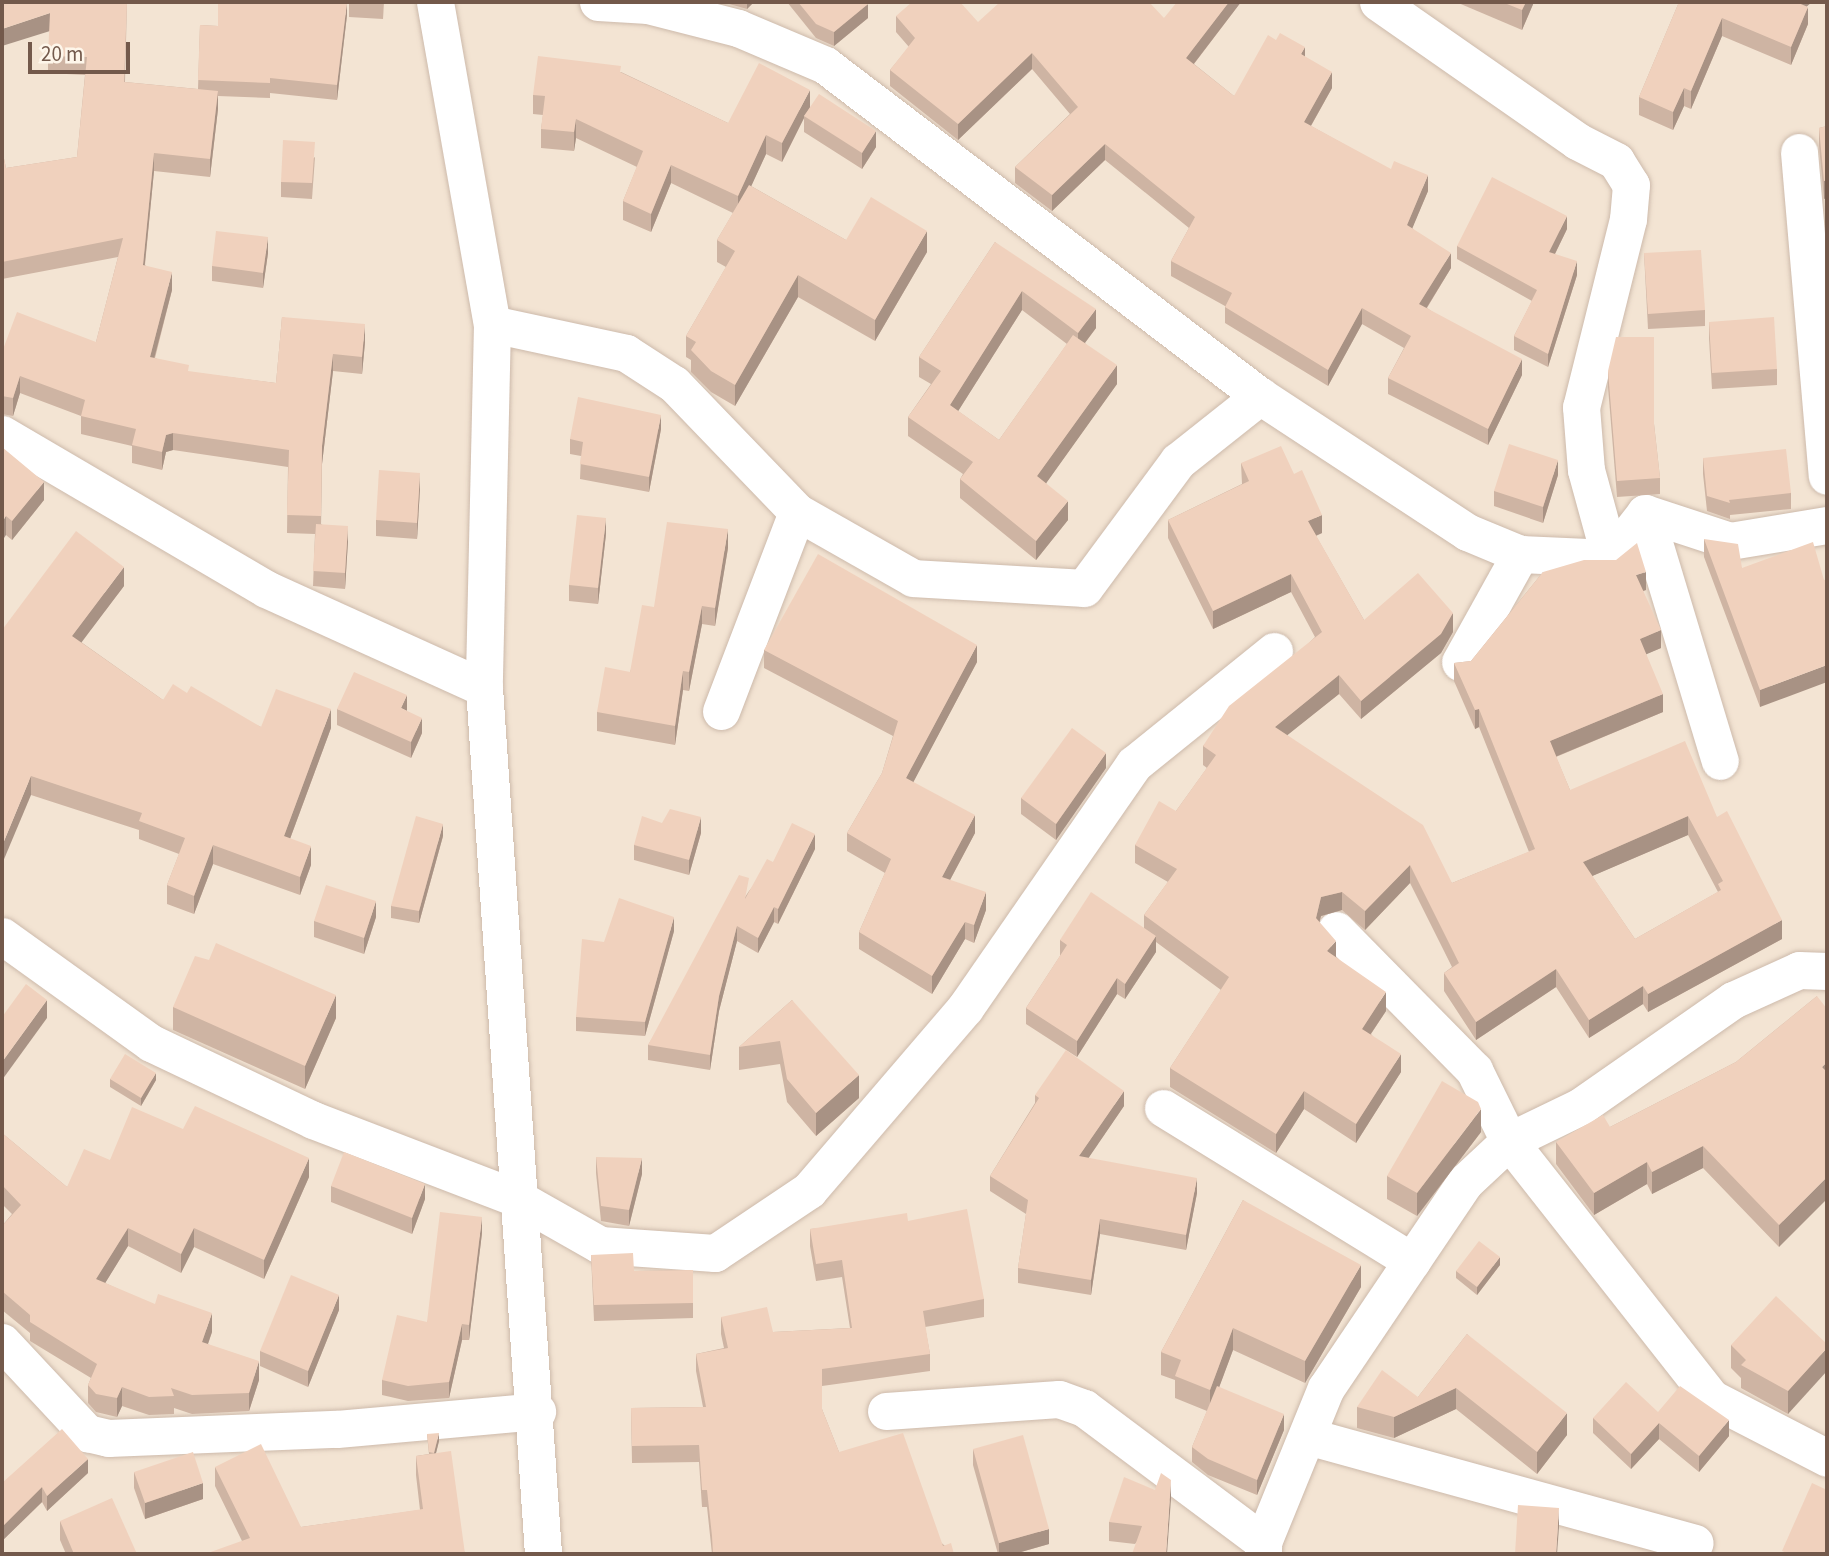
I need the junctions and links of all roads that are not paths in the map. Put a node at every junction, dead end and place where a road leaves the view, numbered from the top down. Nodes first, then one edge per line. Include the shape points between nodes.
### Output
1 (435, 2) edge
2 (598, 2) edge
3 (1379, 2) edge
4 (649, 3) edge
5 (1800, 152) dead end
6 (492, 324) junction
7 (1260, 396) junction
8 (2, 434) edge
9 (1827, 476) edge
10 (797, 512) junction
11 (1645, 513) junction
12 (1827, 525) edge
13 (1520, 554) junction
14 (1610, 558) junction
15 (1274, 651) dead end
16 (1460, 662) edge
17 (484, 688) junction
18 (722, 711) dead end
19 (1720, 761) dead end
20 (1336, 930) dead end
21 (2, 936) edge
22 (1827, 971) edge
23 (1163, 1108) dead end
24 (1509, 1141) junction
25 (519, 1199) junction
26 (1412, 1261) junction
27 (2, 1342) edge
28 (537, 1411) junction
29 (886, 1411) dead end
30 (1307, 1436) junction
31 (1827, 1458) edge
32 (1695, 1543) dead end
33 (1263, 1548) edge
34 (543, 1554) edge

1 - 6 street
2 - 4 street
3 - 14 street via 1577,141 1616,161 1631,184 1628,219 1581,407 1586,470
4 - 7 street via 738,28 825,65
5 - 9 street
6 - 10 street via 626,353 674,384
6 - 17 street
7 - 10 street via 1178,461 1084,588 913,578
7 - 13 street via 1467,532
8 - 17 street via 266,589
10 - 18 street
11 - 12 street via 1730,541
11 - 14 street
11 - 19 street
13 - 14 street
13 - 16 street
15 - 25 street via 1134,764 965,1008 809,1189 715,1253 600,1245
17 - 25 street
20 - 24 street via 1474,1070
21 - 25 street via 151,1043 313,1119
22 - 24 street via 1799,970 1733,1000 1581,1106
23 - 26 street
24 - 26 street via 1465,1182
24 - 31 street via 1711,1398
25 - 28 street
26 - 30 street via 1326,1388
27 - 28 street via 87,1433 108,1438 337,1429
28 - 34 street
29 - 33 street via 1059,1399 1084,1408
30 - 32 street
30 - 33 street

